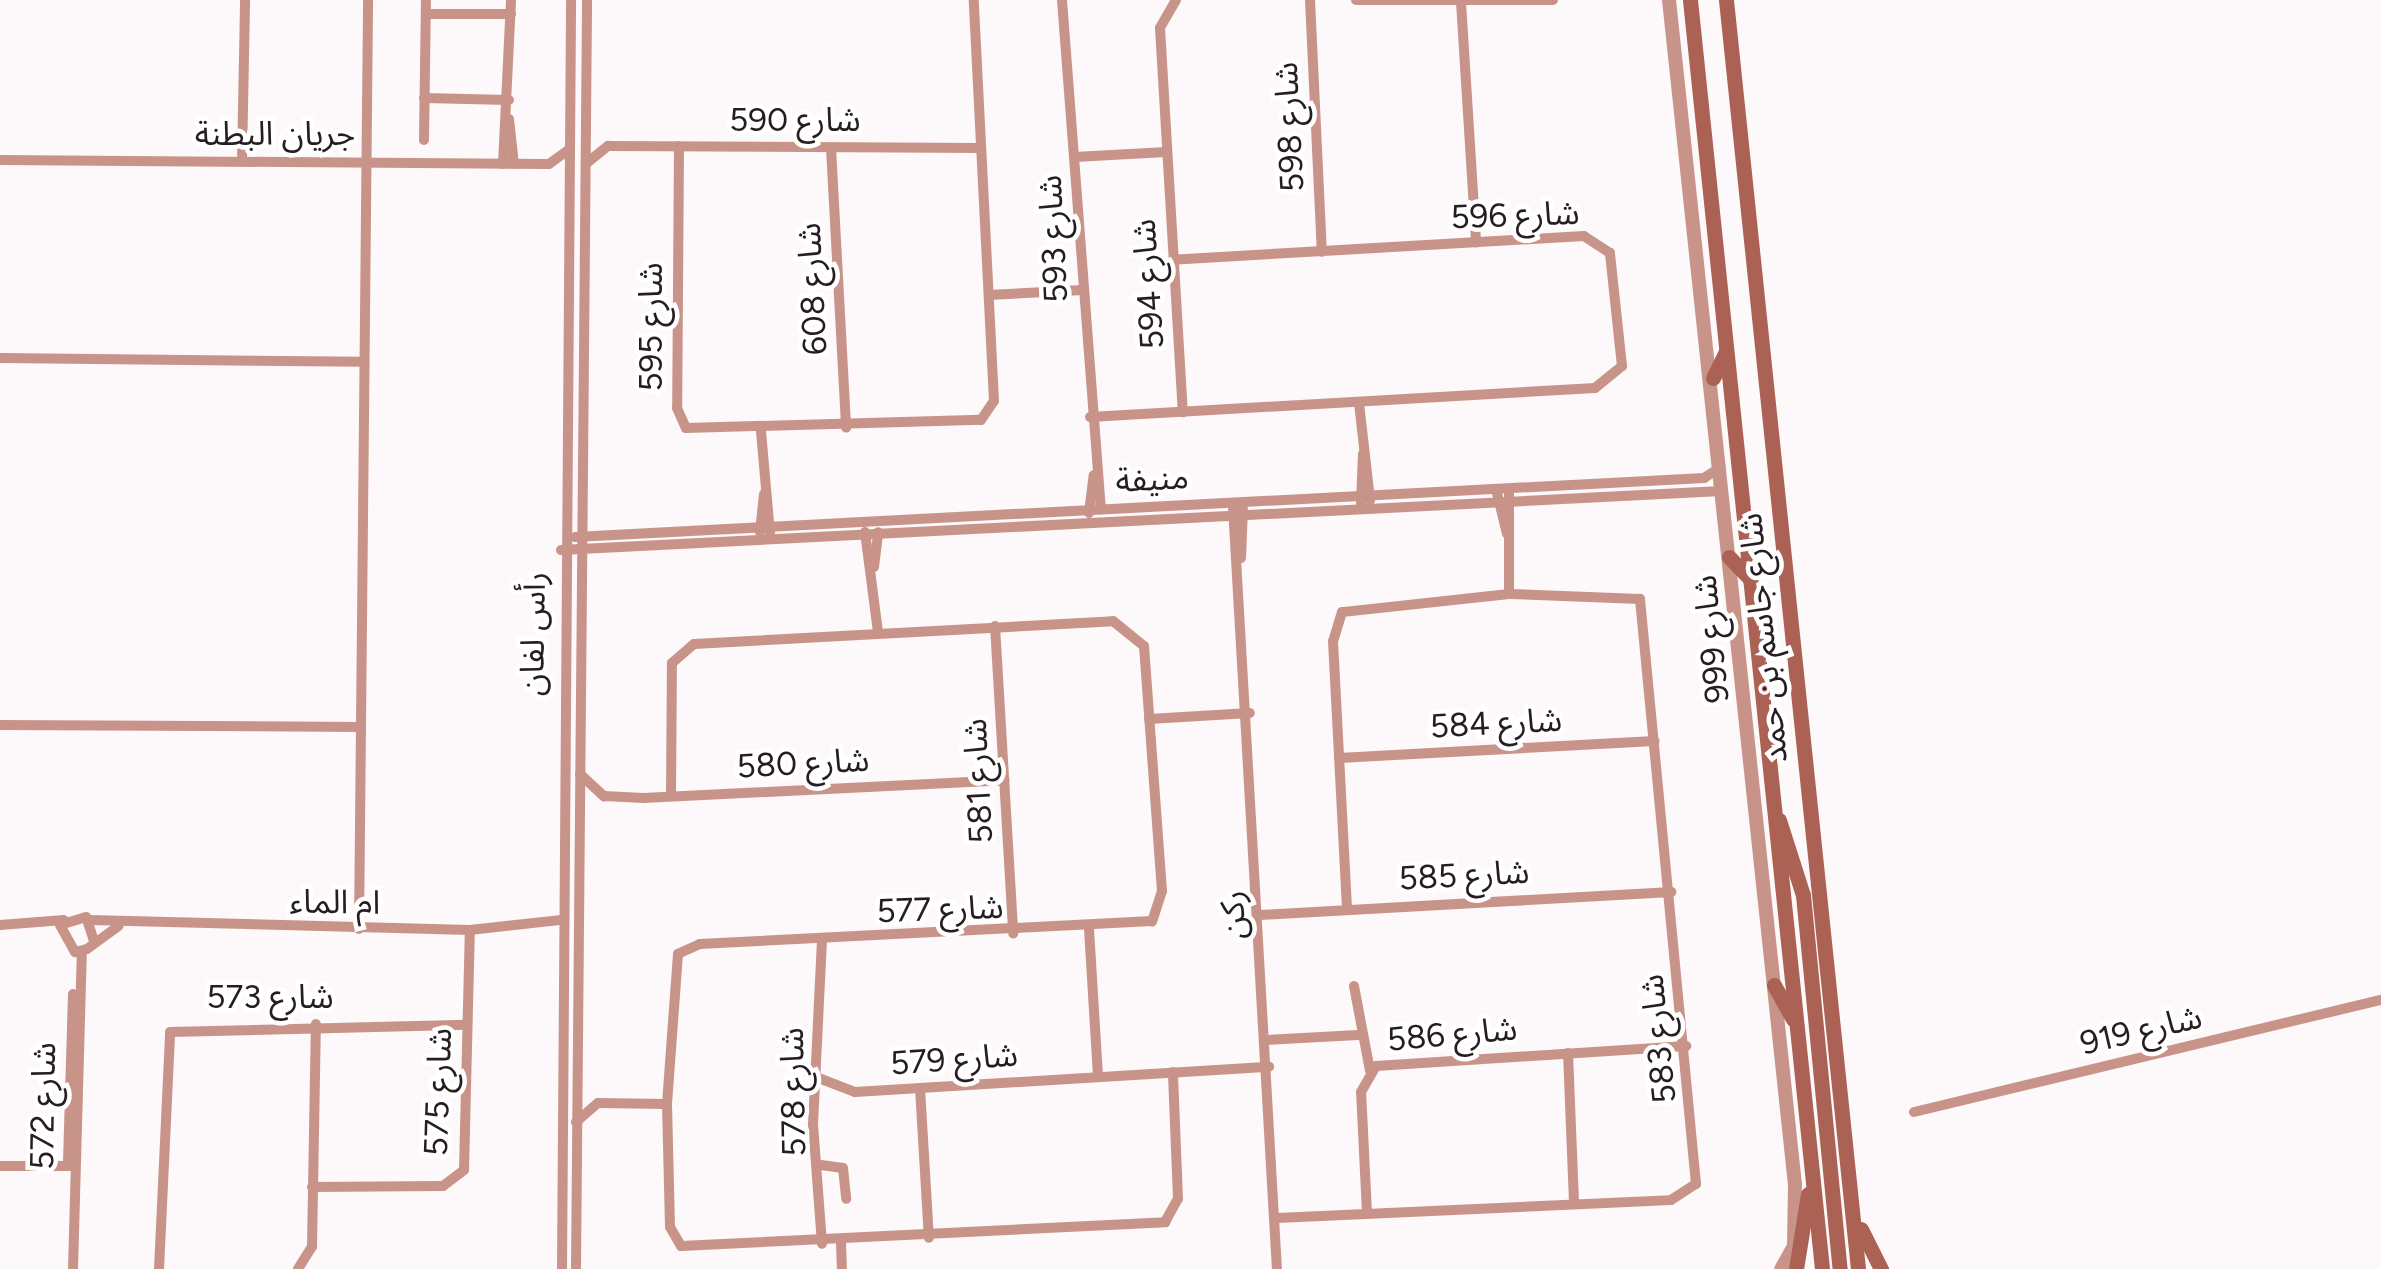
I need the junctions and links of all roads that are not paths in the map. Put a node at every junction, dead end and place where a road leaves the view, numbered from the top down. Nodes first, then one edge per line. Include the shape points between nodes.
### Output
1 (244, 0) edge
2 (368, 0) edge
3 (572, 0) edge
4 (587, 0) edge
5 (974, 0) edge
6 (1062, 0) edge
7 (1176, 0) edge
8 (1310, 0) edge
9 (1356, 0) edge
10 (1552, 0) edge
11 (1669, 0) edge
12 (1690, 0) edge
13 (1726, 0) edge
14 (1461, 2) edge
15 (426, 7) edge
16 (511, 7) edge
17 (424, 98) junction
18 (509, 100) junction
19 (586, 124) junction
20 (424, 140) dead end
21 (608, 146) junction
22 (679, 146) junction
23 (831, 148) junction
24 (981, 148) junction
25 (570, 149) junction
26 (1166, 152) junction
27 (1075, 157) junction
28 (0, 160) edge
29 (242, 161) junction
30 (367, 161) junction
31 (508, 164) junction
32 (549, 164) junction
33 (586, 164) junction
34 (569, 177) junction
35 (586, 210) junction
36 (569, 211) junction
37 (1476, 243) junction
38 (1322, 251) junction
39 (1173, 260) junction
40 (1083, 290) junction
41 (988, 295) junction
42 (1726, 352) junction
43 (0, 358) edge
44 (364, 362) junction
45 (1713, 378) junction
46 (1359, 403) junction
47 (1184, 412) junction
48 (1090, 417) junction
49 (846, 428) junction
50 (761, 431) junction
51 (1723, 464) junction
52 (1503, 494) junction
53 (1725, 494) junction
54 (1365, 501) junction
55 (1238, 507) junction
56 (1095, 514) junction
57 (872, 532) junction
58 (765, 533) junction
59 (561, 544) junction
60 (579, 544) junction
61 (1730, 557) junction
62 (1750, 578) junction
63 (1509, 594) junction
64 (995, 626) junction
65 (878, 632) junction
66 (1250, 713) junction
67 (1149, 719) junction
68 (0, 725) edge
69 (361, 727) junction
70 (1655, 741) junction
71 (1339, 758) junction
72 (580, 774) junction
73 (1005, 780) junction
74 (604, 796) junction
75 (671, 796) junction
76 (1774, 812) junction
77 (579, 821) junction
78 (1671, 892) junction
79 (1347, 909) junction
80 (1260, 915) junction
81 (64, 920) junction
82 (90, 920) junction
83 (561, 920) junction
84 (0, 925) edge
85 (123, 925) junction
86 (35, 926) junction
87 (359, 929) junction
88 (547, 929) junction
89 (1090, 929) junction
90 (470, 930) junction
91 (1013, 933) junction
92 (58, 938) junction
93 (822, 940) junction
94 (94, 941) junction
95 (561, 944) junction
96 (75, 951) junction
97 (1774, 985) junction
98 (1354, 986) dead end
99 (2381, 1000) edge
100 (316, 1024) junction
101 (467, 1025) junction
102 (1798, 1028) junction
103 (1358, 1035) junction
104 (1267, 1040) junction
105 (1686, 1046) junction
106 (1568, 1053) junction
107 (1269, 1067) junction
108 (1370, 1070) junction
109 (1173, 1072) junction
110 (1098, 1076) junction
111 (816, 1077) junction
112 (576, 1078) junction
113 (920, 1088) junction
114 (598, 1103) junction
115 (667, 1104) junction
116 (1914, 1112) dead end
117 (574, 1125) junction
118 (0, 1162) edge
119 (72, 1163) junction
120 (820, 1165) junction
121 (1813, 1180) junction
122 (312, 1187) junction
123 (847, 1199) dead end
124 (1851, 1201) junction
125 (1574, 1204) junction
126 (1367, 1214) junction
127 (1277, 1218) junction
128 (928, 1238) junction
129 (841, 1243) junction
130 (822, 1244) junction
131 (73, 1266) edge
132 (159, 1269) edge
133 (298, 1269) edge
134 (562, 1269) edge
135 (576, 1269) edge
136 (842, 1269) edge
137 (1277, 1269) edge
138 (1781, 1269) edge
139 (1796, 1269) edge
140 (1822, 1269) edge
141 (1840, 1269) edge
142 (1858, 1269) edge
143 (1881, 1269) edge

1 - 29 street
2 - 30 street
3 - 25 street, رأس لفان
4 - 19 street, رأس لفان
5 - 24 street, شارع 595
6 - 27 street, شارع 593
7 - 26 street, شارع 594 via 1160,21
8 - 38 street, شارع 598
9 - 14 street
10 - 14 street
11 - 45 street, شارع 999
12 - 42 main road, شارع جاسم بن حمد
13 - 124 main road, شارع جاسم بن حمد
14 - 37 street
15 - 16 street
15 - 17 street
16 - 18 street
17 - 18 street
17 - 20 street
18 - 31 street
19 - 21 street
19 - 33 street, رأس لفان
21 - 22 street, شارع 590
21 - 33 street
22 - 23 street, شارع 590
22 - 50 street, شارع 595 via 678,413 697,434
23 - 24 street, شارع 590
23 - 49 street, شارع 608
24 - 41 street, شارع 595
25 - 32 street
25 - 34 street, رأس لفان
26 - 27 street
26 - 39 street, شارع 594
27 - 40 street, شارع 593
28 - 29 street, جريان البطنة
29 - 30 street, جريان البطنة
30 - 31 street, جريان البطنة
30 - 44 street
31 - 32 street, جريان البطنة
32 - 34 street
33 - 35 street, رأس لفان
34 - 36 street, رأس لفان
35 - 36 street
35 - 60 street, رأس لفان
36 - 59 street, رأس لفان
37 - 38 street, شارع 596
37 - 46 street, شارع 596 via 1604,243 1618,374 1595,388
38 - 39 street, شارع 596
39 - 47 street, شارع 594
40 - 41 street
40 - 48 street, شارع 593
41 - 49 street, شارع 595 via 986,417
42 - 45 main road
42 - 62 main road, شارع جاسم بن حمد
43 - 44 street
44 - 69 street
45 - 51 street, شارع 999
46 - 47 street, شارع 596
46 - 54 street
47 - 48 street, شارع 596
48 - 56 street, شارع 593
49 - 50 street, شارع 595
50 - 58 street
51 - 52 street, منيفة via 1704,478
51 - 53 street, شارع 999
52 - 53 street, منيفة
52 - 54 street, منيفة
52 - 63 street
53 - 61 street, شارع 999
54 - 55 street, منيفة
55 - 56 street, منيفة
55 - 66 street, ركن
56 - 57 street, منيفة
56 - 58 street, منيفة
57 - 58 street, منيفة
57 - 65 street
58 - 60 street, منيفة
59 - 60 street, منيفة
59 - 83 street, رأس لفان
60 - 72 street, رأس لفان
61 - 62 main road
61 - 97 street, شارع 999
62 - 76 main road, شارع جاسم بن حمد
63 - 70 street, شارع 583 via 1640,599
63 - 71 street, شارع 583 via 1342,612
64 - 65 street, شارع 577
64 - 67 street, شارع 577 via 1129,626 1144,646
64 - 73 street, شارع 581
65 - 75 street, شارع 577 via 680,650
66 - 67 street
66 - 80 street, ركن
67 - 89 street, شارع 577 via 1160,908 1145,925
68 - 69 street
69 - 87 street
70 - 71 street, شارع 584
70 - 78 street, شارع 583
71 - 79 street, شارع 583
72 - 74 street
72 - 77 street, رأس لفان
73 - 75 street, شارع 580
73 - 91 street, شارع 581
74 - 75 street, شارع 580
74 - 77 street
76 - 102 main road, شارع جاسم بن حمد
76 - 141 main road via 1803,895
77 - 112 street, رأس لفان
78 - 79 street, شارع 585
78 - 105 street, شارع 583
79 - 80 street, شارع 585
80 - 104 street, ركن
81 - 82 street, ام الماء
81 - 86 street
81 - 92 street
82 - 85 street, ام الماء
82 - 94 street
83 - 88 street
83 - 95 street, رأس لفان
84 - 86 street
85 - 87 street, ام الماء
85 - 94 street, ام الماء
86 - 92 street
87 - 90 street, ام الماء
88 - 90 street, ام الماء
88 - 95 street
89 - 91 street, شارع 577
89 - 110 street
90 - 101 street, شارع 575
91 - 93 street, شارع 577
92 - 96 street
93 - 111 street, شارع 578
93 - 115 street, شارع 577 via 678,954
94 - 96 street, ام الماء
95 - 134 street, رأس لفان
96 - 119 street, شارع 572
97 - 102 main road
97 - 138 street, شارع 999 via 1798,1223
98 - 103 street
99 - 116 street, شارع 919
100 - 101 street, شارع 573
100 - 122 street
100 - 132 street, شارع 573 via 185,1024 165,1039
101 - 122 street, شارع 575 via 466,1163 456,1181
102 - 121 main road, شارع جاسم بن حمد
103 - 104 street
103 - 108 street
104 - 107 street, ركن
105 - 106 street, شارع 586
105 - 125 street, شارع 583 via 1692,1190
106 - 108 street, شارع 586
106 - 125 street
107 - 109 street, شارع 579
107 - 127 street, ركن
108 - 126 street, شارع 586 via 1360,1092
109 - 110 street, شارع 579
109 - 128 street, شارع 577 via 1178,1199 1165,1222
110 - 113 street, شارع 579
111 - 113 street, شارع 579 via 849,1091
111 - 120 street, شارع 578
112 - 114 street
112 - 117 street, رأس لفان
113 - 128 street
114 - 115 street
114 - 117 street
115 - 130 street, شارع 577 via 677,1242
117 - 135 street, رأس لفان
118 - 119 street
119 - 131 street, شارع 572
120 - 123 street via 843,1168
120 - 130 street, شارع 578
121 - 139 main road
121 - 140 main road, شارع جاسم بن حمد
122 - 133 street via 312,1247
124 - 142 main road, شارع جاسم بن حمد
124 - 143 main road
125 - 126 street, شارع 583
126 - 127 street, شارع 583
127 - 137 street, ركن
128 - 129 street, شارع 577
129 - 130 street, شارع 577
129 - 136 street

